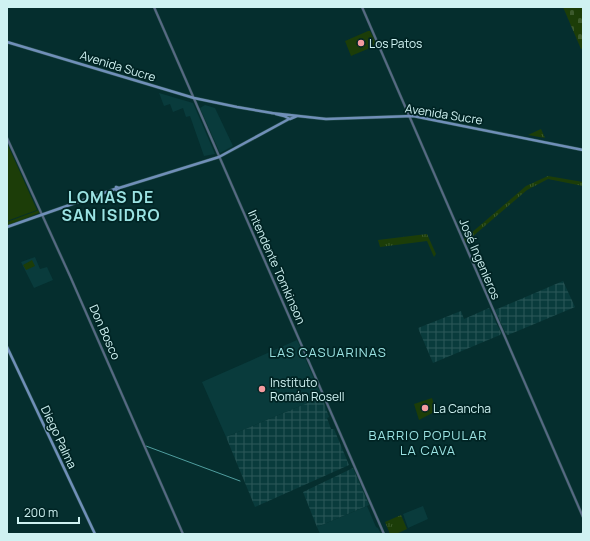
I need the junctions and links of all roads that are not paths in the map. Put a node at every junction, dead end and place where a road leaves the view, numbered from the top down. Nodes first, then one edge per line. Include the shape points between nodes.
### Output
1 (154, 7) edge
2 (362, 7) edge
3 (7, 42) edge
4 (194, 98) junction
5 (271, 113) junction
6 (289, 114) junction
7 (300, 116) junction
8 (408, 116) junction
9 (285, 117) junction
10 (290, 118) junction
11 (283, 122) junction
12 (7, 138) edge
13 (583, 150) edge
14 (219, 157) junction
15 (43, 214) junction
16 (7, 228) edge
17 (7, 347) edge
18 (583, 517) edge
19 (95, 534) edge
20 (182, 534) edge
21 (384, 534) edge

1 - 4 street, Intendente Tomkinson
2 - 8 street, José Ingenieros
3 - 4 main road, Avenida Sucre
4 - 5 main road, Avenida Sucre
4 - 14 street, Intendente Tomkinson
5 - 6 main road, Avenida Sucre
5 - 9 main road, Avenida Sucre
6 - 7 main road, Avenida Sucre
6 - 9 main road
6 - 10 main road via 292,116
7 - 8 main road, Avenida Sucre via 326,119
7 - 10 main road, Avenida Sucre
8 - 13 main road, Avenida Sucre
8 - 18 street, José Ingenieros
9 - 10 main road
9 - 11 main road
10 - 11 main road, Avenida Sucre
11 - 14 main road, Avenida Sucre
12 - 15 street, Don Bosco
14 - 15 main road, Avenida Sucre
14 - 21 street, Intendente Tomkinson
15 - 16 main road, Avenida Sucre
15 - 20 street, Don Bosco
17 - 19 main road, Diego Palma

